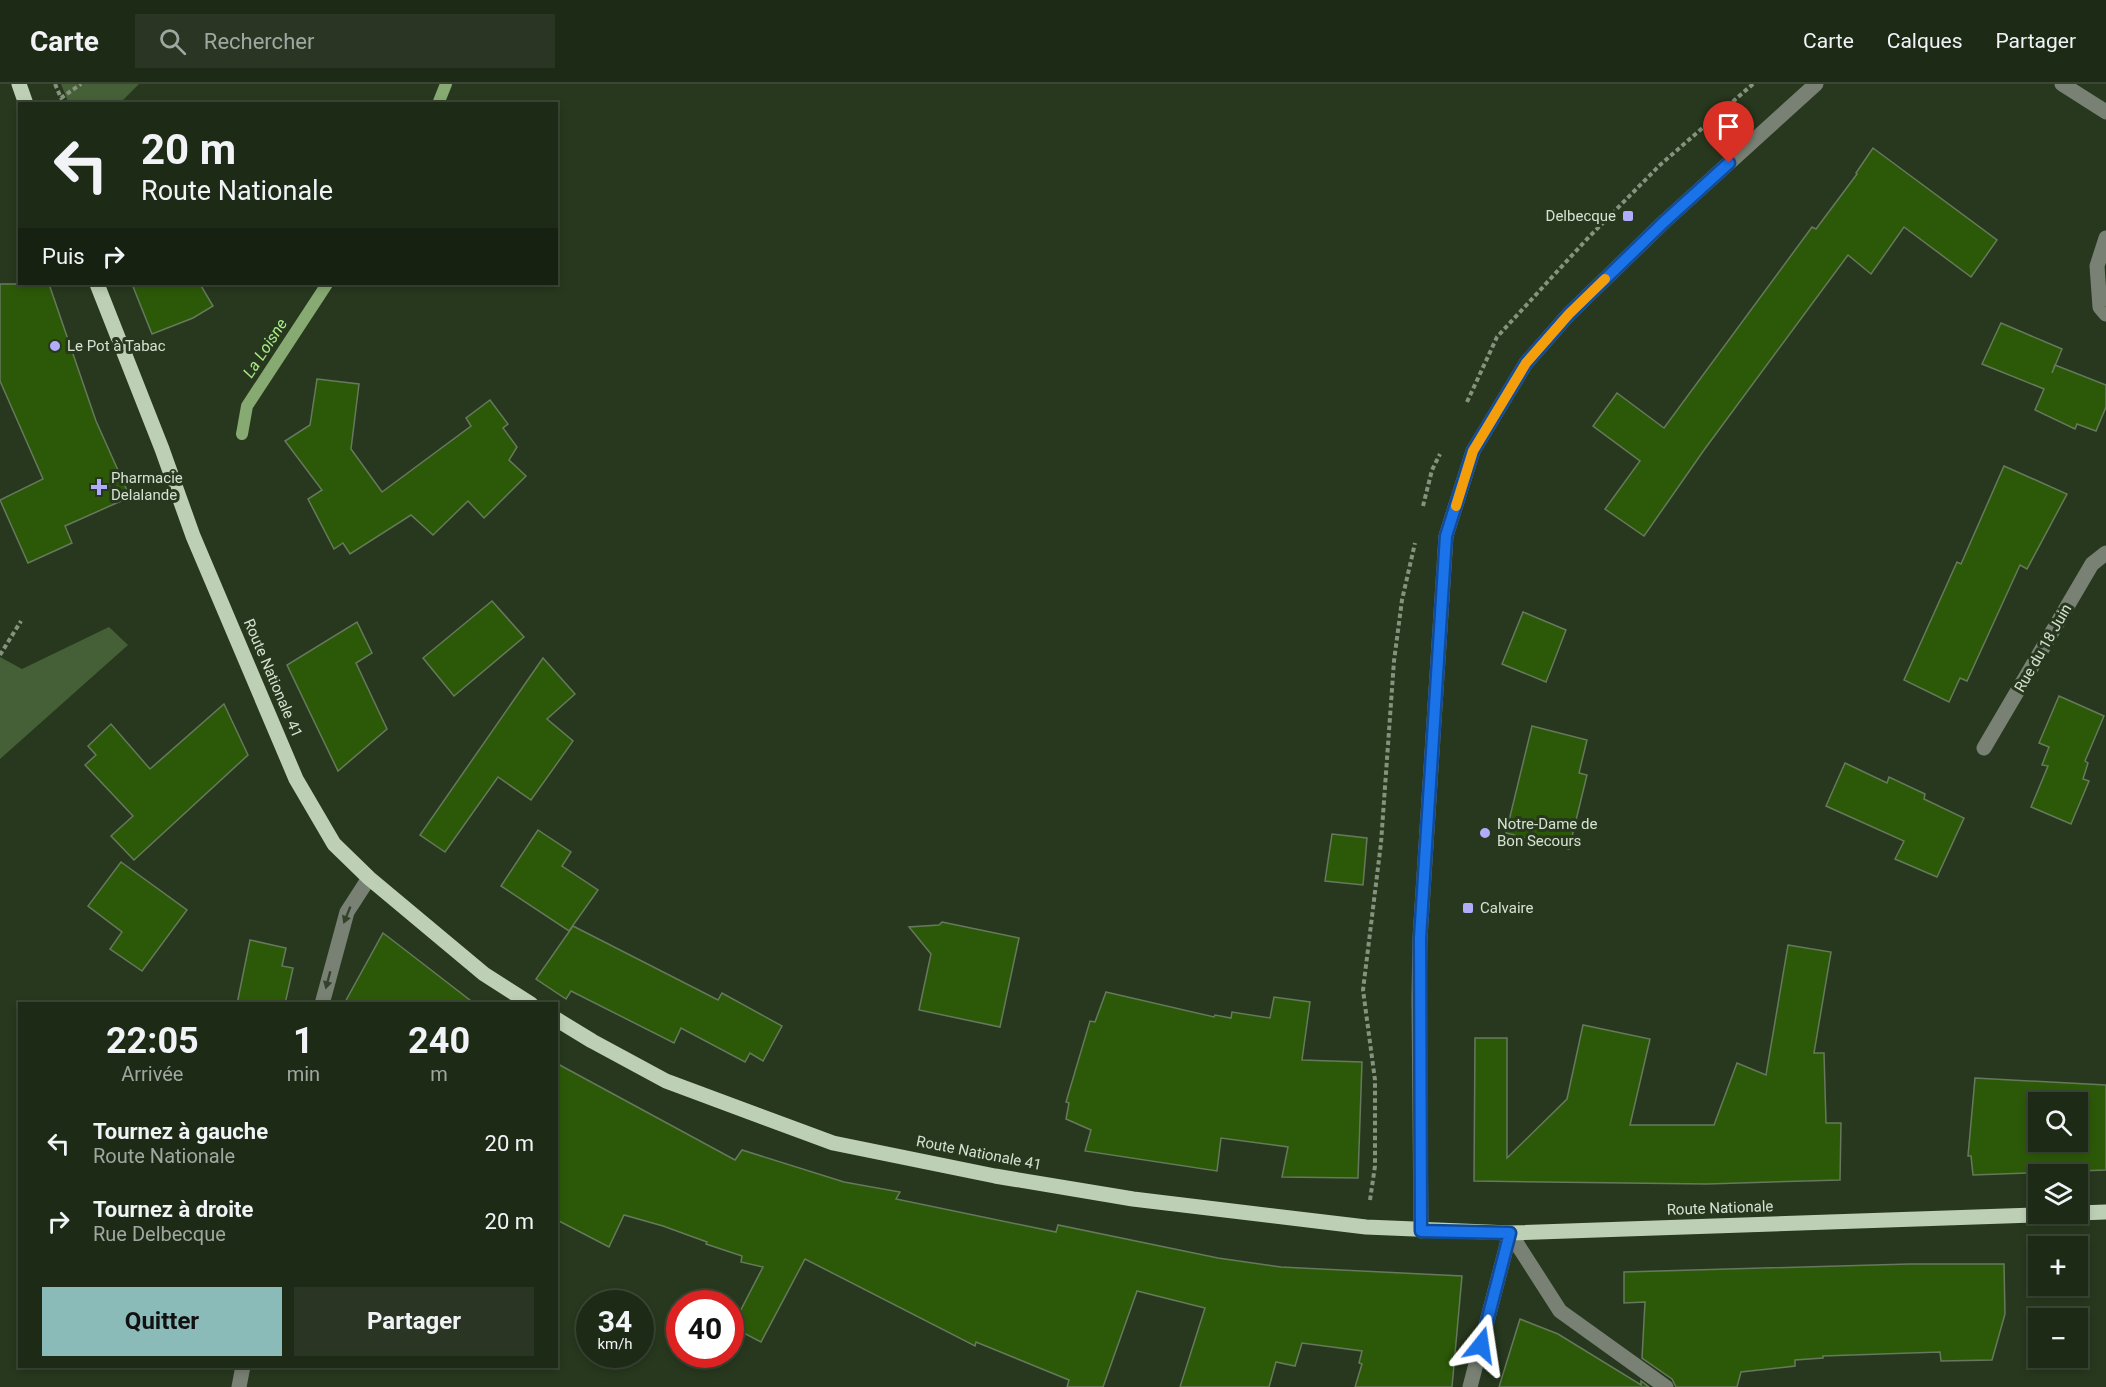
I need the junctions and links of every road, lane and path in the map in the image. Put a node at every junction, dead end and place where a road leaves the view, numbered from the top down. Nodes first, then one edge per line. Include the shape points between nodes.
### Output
1 (19, 84) edge
2 (55, 84) edge
3 (81, 84) edge
4 (1816, 84) edge
5 (2062, 84) edge
6 (25, 102) edge
7 (2106, 112) edge
8 (2106, 238) edge
9 (97, 285) edge
10 (2106, 314) edge
11 (2106, 553) edge
12 (21, 621) dead end
13 (0, 655) edge
14 (1984, 748) dead end
15 (369, 878) junction
16 (323, 1002) edge
17 (528, 1002) edge
18 (558, 1020) edge
19 (2106, 1212) edge
20 (2088, 1213) edge
21 (2028, 1215) edge
22 (1421, 1231) junction
23 (1510, 1233) junction
24 (243, 1368) edge
25 (239, 1387) edge
26 (1470, 1387) edge
27 (1666, 1387) edge

1 - 6 main road
2 - 3 path via 61,98
4 - 22 street via 1569,314 1526,363 1473,451 1446,536 1420,938
5 - 7 street
8 - 10 street via 2097,266 2100,307
9 - 15 main road, Route Nationale 41 via 193,536 296,779 334,844
11 - 14 street, Rue du 18 Juin via 2092,564
12 - 13 path
15 -> 16 street via 346,912
15 - 17 main road, Route Nationale 41 via 484,974
18 - 22 main road, Route Nationale 41 via 666,1081 833,1143 996,1176 1133,1198
19 - 20 main road
21 - 23 main road, Route Nationale
22 - 23 main road, Route Nationale
23 - 26 street
23 - 27 street via 1560,1311
24 - 25 street

